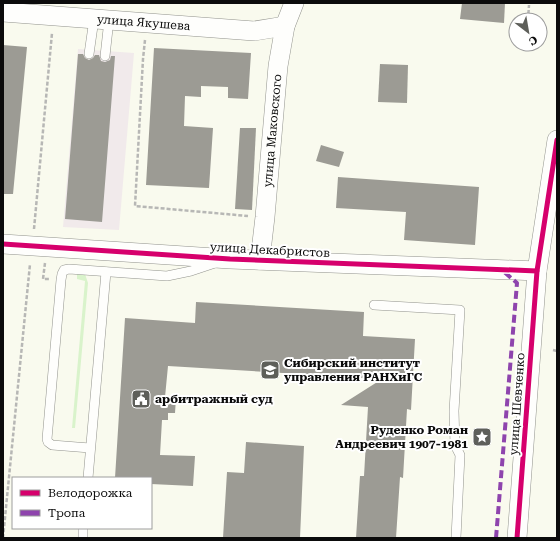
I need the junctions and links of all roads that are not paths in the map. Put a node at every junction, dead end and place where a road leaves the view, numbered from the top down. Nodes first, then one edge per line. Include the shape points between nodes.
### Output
1 (294, 3) edge
2 (3, 12) edge
3 (101, 20) junction
4 (285, 26) junction
5 (89, 54) dead end
6 (105, 56) dead end
7 (557, 140) edge
8 (3, 244) edge
9 (230, 259) junction
10 (265, 264) junction
11 (537, 271) junction
12 (106, 272) junction
13 (374, 305) dead end
14 (90, 448) junction
15 (88, 477) edge
16 (456, 538) edge
17 (517, 538) edge

1 - 4 street, улица Маковского
2 - 3 street, улица Якушева
3 - 4 street, улица Якушева via 254,31
3 - 5 lane
3 - 6 lane
4 - 10 street, улица Маковского via 278,66 265,217
7 - 11 street, улица Шевченко
8 - 9 street, улица Декабристов
9 - 10 street, улица Декабристов
9 - 12 lane via 168,276
10 - 11 street, улица Декабристов
11 - 17 street, улица Шевченко
12 - 14 lane
12 - 14 lane via 64,270 60,288 47,439 52,445
13 - 16 lane via 460,310 454,411 455,445 460,455
14 - 15 lane

